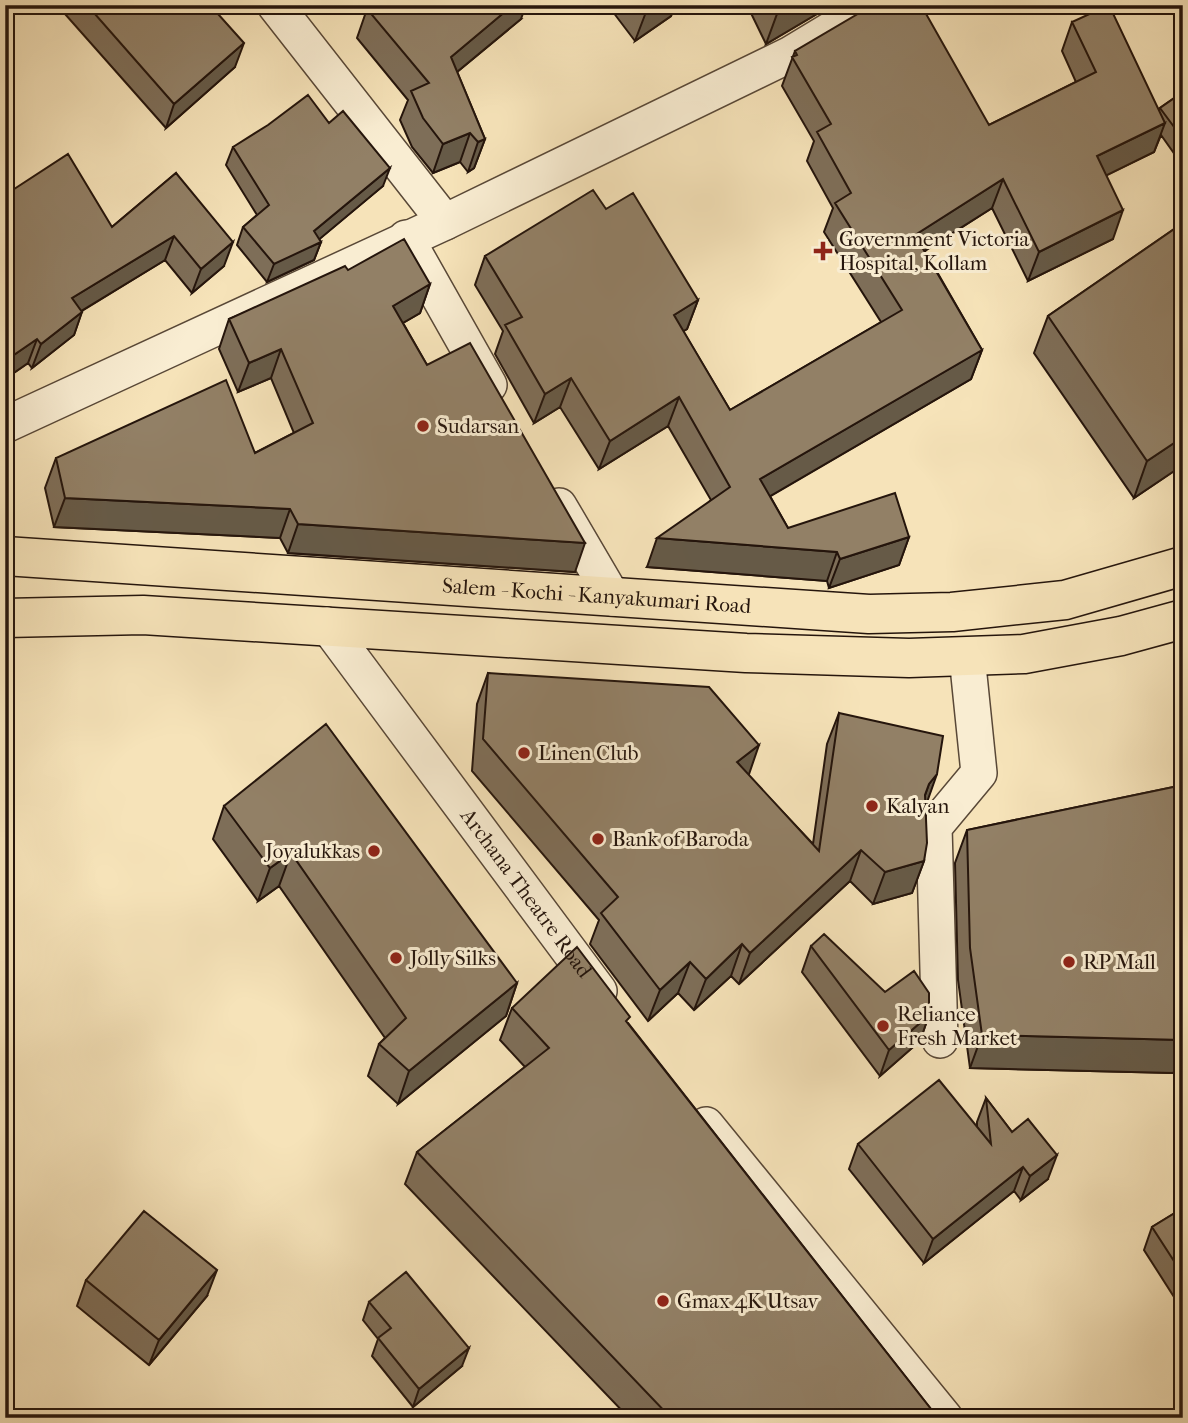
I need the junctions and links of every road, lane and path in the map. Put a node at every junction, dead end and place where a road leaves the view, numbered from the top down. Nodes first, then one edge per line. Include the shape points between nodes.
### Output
1 (275, 5) edge
2 (872, 5) edge
3 (445, 222) junction
4 (407, 238) junction
5 (504, 412) edge
6 (5, 425) edge
7 (545, 482) edge
8 (5, 556) edge
9 (1183, 566) edge
10 (613, 598) junction
11 (5, 618) edge
12 (1183, 619) edge
13 (327, 625) junction
14 (967, 656) junction
15 (619, 1017) edge
16 (940, 1040) dead end
17 (690, 1104) edge
18 (945, 1418) edge

1 - 3 street
2 - 3 street via 791,54
3 - 4 street
4 - 5 street
4 - 6 street
7 - 10 street
8 - 10 main road, Salem - Kochi - Kanyakumari Road
9 - 10 main road, Salem - Kochi - Kanyakumari Road via 1065,600 952,612 869,614
11 - 13 main road via 143,615
12 - 14 main road via 1024,654
13 - 14 main road via 746,653
13 - 15 street, Archana Theatre Road
14 - 16 street via 979,773 934,827
17 - 18 street

